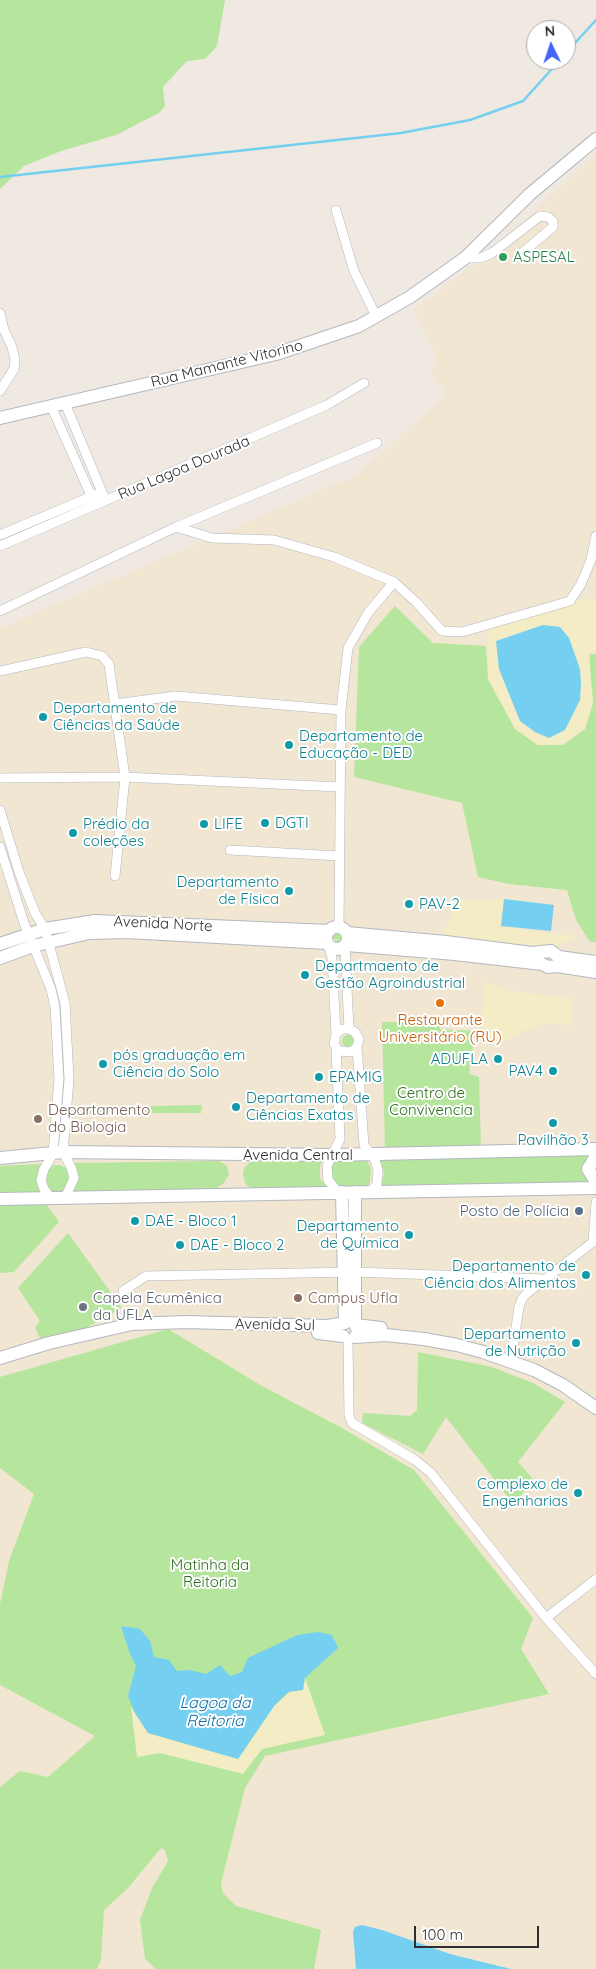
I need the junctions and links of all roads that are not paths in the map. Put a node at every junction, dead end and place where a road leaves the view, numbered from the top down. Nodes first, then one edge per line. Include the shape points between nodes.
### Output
1 (596, 139) edge
2 (336, 210) dead end
3 (521, 254) dead end
4 (465, 258) junction
5 (0, 312) edge
6 (376, 316) junction
7 (364, 383) dead end
8 (0, 391) edge
9 (64, 403) junction
10 (51, 406) junction
11 (0, 418) edge
12 (76, 430) junction
13 (64, 435) junction
14 (377, 442) dead end
15 (102, 492) junction
16 (92, 496) junction
17 (106, 502) junction
18 (96, 506) junction
19 (176, 527) junction
20 (0, 535) edge
21 (596, 536) edge
22 (0, 546) edge
23 (394, 582) junction
24 (0, 611) edge
25 (0, 670) edge
26 (114, 704) junction
27 (341, 710) junction
28 (125, 777) junction
29 (0, 778) edge
30 (339, 787) junction
31 (0, 810) edge
32 (0, 847) edge
33 (230, 850) dead end
34 (339, 856) junction
35 (115, 876) dead end
36 (45, 929) junction
37 (28, 934) junction
38 (338, 939) junction
39 (0, 944) edge
40 (48, 944) junction
41 (34, 946) junction
42 (0, 958) edge
43 (549, 960) junction
44 (596, 962) edge
45 (596, 972) edge
46 (349, 1029) junction
47 (336, 1034) junction
48 (357, 1047) junction
49 (336, 1048) junction
50 (596, 1149) edge
51 (58, 1153) junction
52 (370, 1154) junction
53 (333, 1155) junction
54 (596, 1156) edge
55 (0, 1158) edge
56 (596, 1182) edge
57 (596, 1188) edge
58 (371, 1191) junction
59 (345, 1192) junction
60 (50, 1197) junction
61 (65, 1198) junction
62 (0, 1200) edge
63 (596, 1202) edge
64 (594, 1244) edge
65 (350, 1272) junction
66 (546, 1279) junction
67 (123, 1291) dead end
68 (350, 1330) junction
69 (512, 1357) junction
70 (0, 1358) edge
71 (0, 1365) edge
72 (596, 1398) edge
73 (596, 1408) edge
74 (596, 1579) edge
75 (546, 1618) junction
76 (596, 1674) edge

1 - 4 street, Rua Mamante Vitorino via 530,194
2 - 6 street via 354,271
3 - 4 street via 553,227 548,217 540,216 492,253 480,258
4 - 6 street, Rua Mamante Vitorino via 410,297
5 - 8 street via 15,360 14,370
6 - 9 street, Rua Mamante Vitorino via 359,326 276,354
7 - 17 street, Rua Lagoa Dourada via 327,406
9 - 10 street, Rua Mamante Vitorino
9 - 12 street
10 - 11 street, Rua Mamante Vitorino
10 - 13 street
12 - 13 street
12 - 15 street
13 - 16 street
14 - 19 street
15 - 16 street
15 - 17 street
16 - 18 street
16 - 20 street
17 - 18 street, Rua Lagoa Dourada
18 - 22 street, Rua Lagoa Dourada
19 - 23 street via 212,538 274,540 334,557
19 - 24 street
21 - 23 street via 591,560 570,601 462,632 442,631
23 - 27 street via 368,613 348,648
25 - 26 street via 86,652 102,656 109,664
26 - 27 street via 176,696
26 - 28 street
27 - 30 street
28 - 29 street
28 - 30 street
28 - 35 street
30 - 34 street
31 - 36 street via 19,872
32 - 37 street
33 - 34 street
34 - 38 street
36 - 37 street, Avenida Norte
36 - 38 street, Avenida Norte via 104,921
36 - 40 street
37 - 39 street, Avenida Norte
37 - 41 street
38 - 40 street, Avenida Norte via 126,932 88,933
38 - 43 street, Avenida Norte
38 - 46 street
38 - 47 street via 332,958
40 - 41 street, Avenida Norte
40 - 51 street via 65,1003 69,1079
41 - 42 street, Avenida Norte
41 - 51 street via 52,989 55,1007 59,1079
43 - 44 street, Avenida Norte
43 - 45 street, Avenida Norte
46 - 47 street via 342,1029
46 - 48 street via 359,1039
47 - 49 street
48 - 49 street via 347,1053
48 - 52 street via 364,1145
49 - 53 street via 340,1140
50 - 52 street, Avenida Central
51 - 53 street, Avenida Central
51 - 55 street, Avenida Central
51 - 60 street via 44,1169 41,1180
51 - 61 street via 71,1167 74,1178
52 - 53 street, Avenida Central
52 - 58 street via 379,1175
53 - 59 street via 328,1162 328,1180
54 - 56 street via 588,1169
57 - 58 street
58 - 59 street
59 - 61 street
59 - 65 street
60 - 61 street
60 - 62 street
63 - 64 street
64 - 66 street
65 - 66 street
65 - 67 street via 146,1276
65 - 68 street
66 - 69 street via 522,1299
68 - 69 street, Avenida Sul via 424,1339
68 - 70 street, Avenida Sul via 328,1326 143,1323 110,1328
68 - 71 street, Avenida Sul via 329,1333 145,1330
68 - 75 street via 349,1415 352,1423 431,1473
69 - 72 street, Avenida Sul via 561,1376
69 - 73 street, Avenida Sul
74 - 75 street
75 - 76 street

